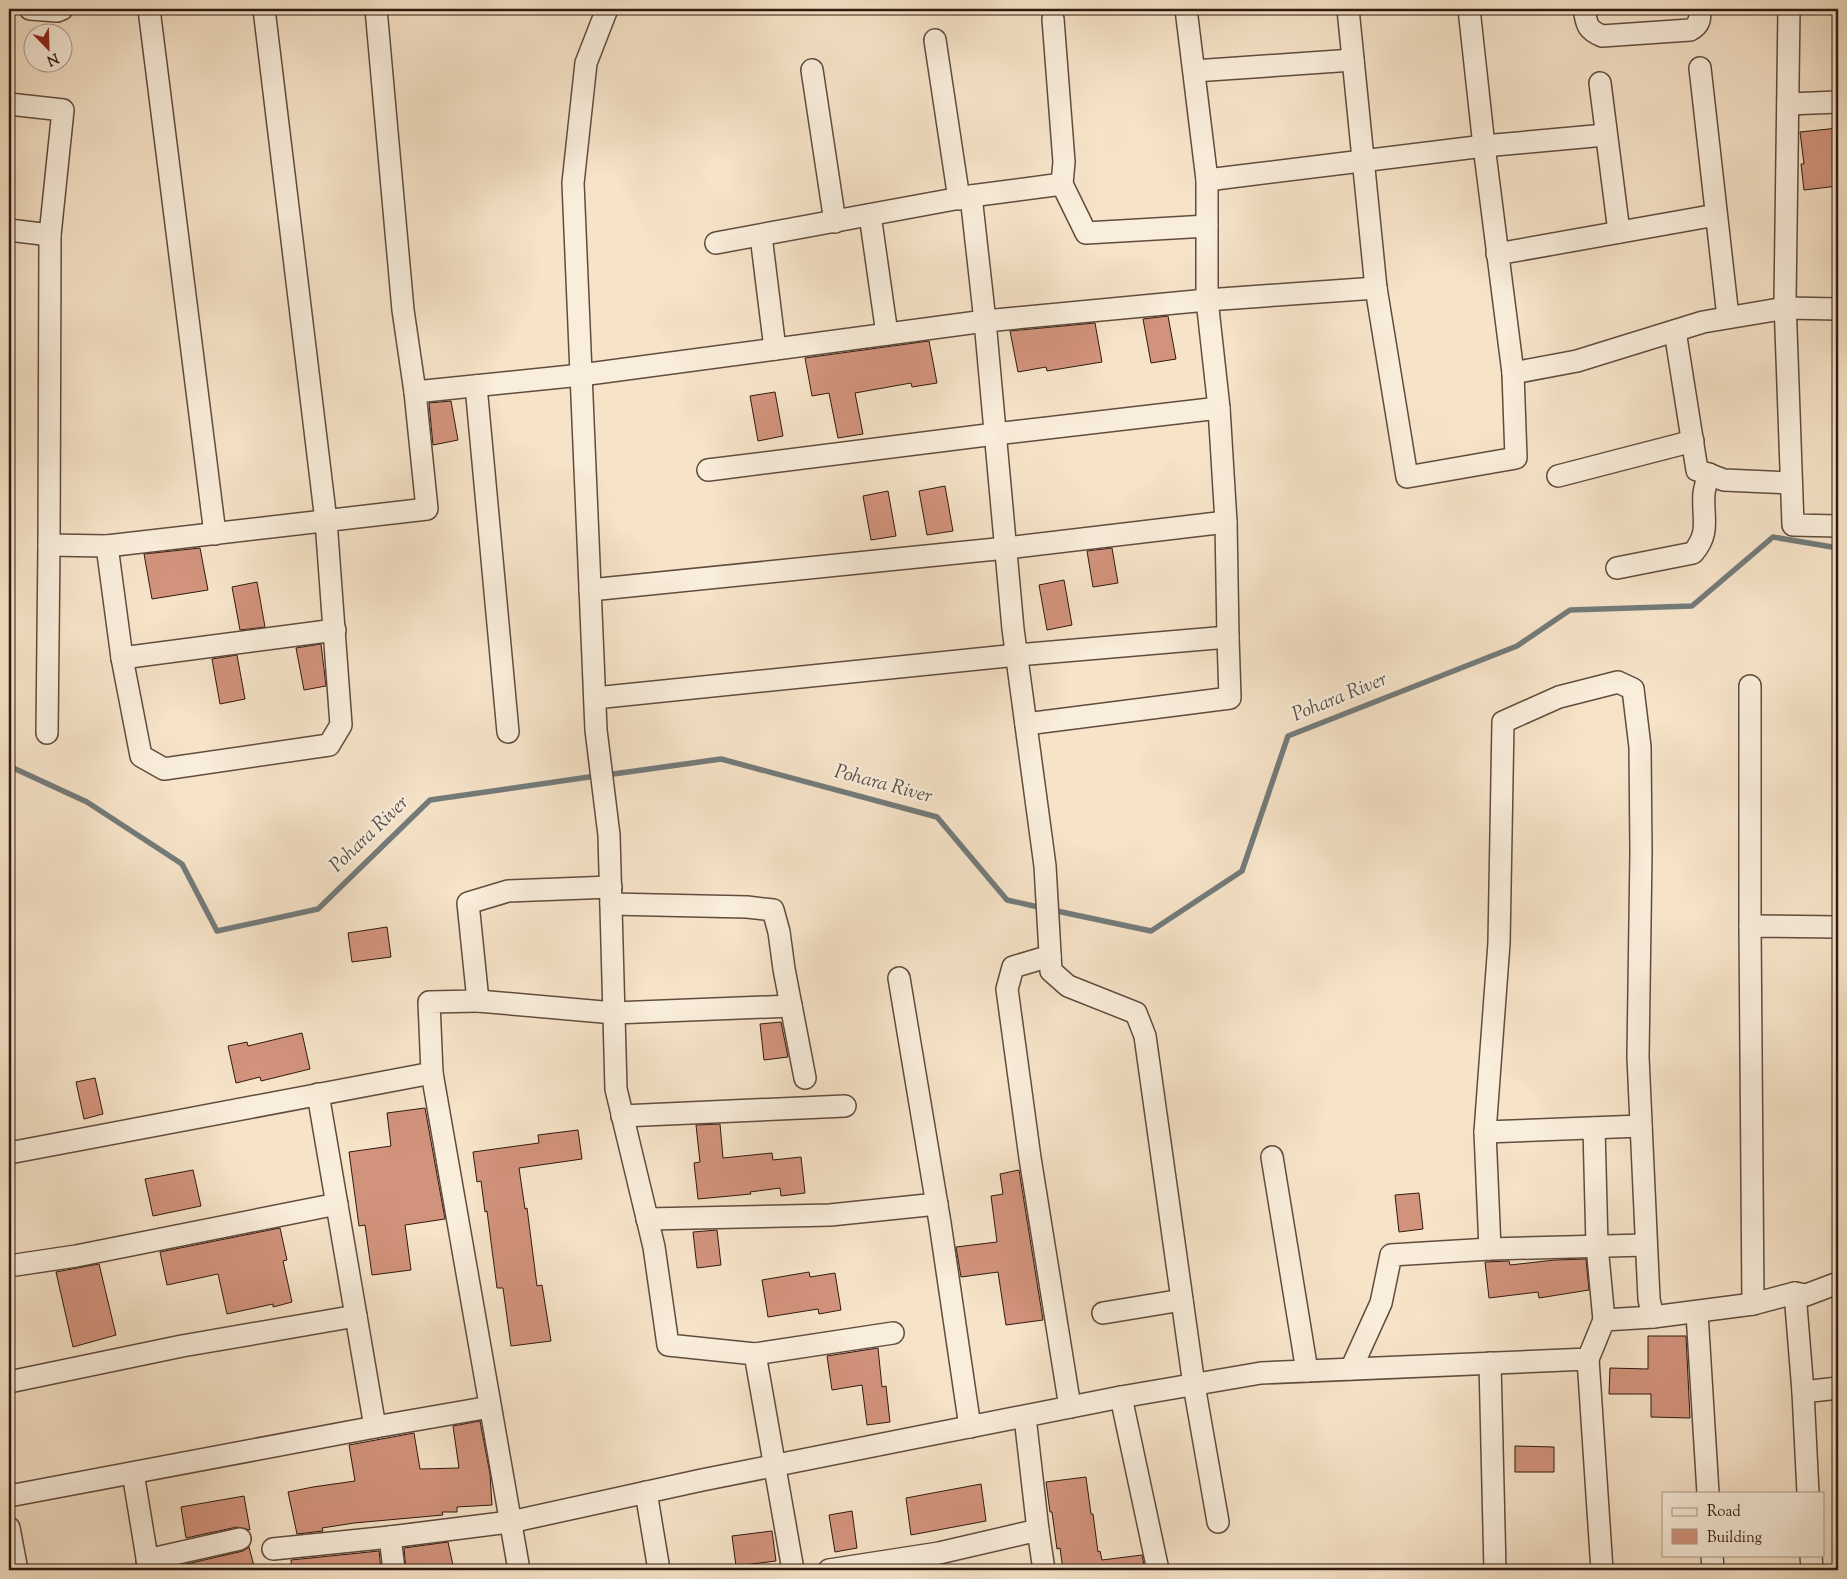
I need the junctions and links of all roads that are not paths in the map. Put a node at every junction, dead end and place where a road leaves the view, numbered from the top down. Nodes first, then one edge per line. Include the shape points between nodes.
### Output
1 (30, 9) edge
2 (62, 9) edge
3 (149, 9) edge
4 (264, 9) edge
5 (376, 9) edge
6 (607, 9) edge
7 (1186, 9) edge
8 (1348, 9) edge
9 (1469, 9) edge
10 (1584, 9) edge
11 (1700, 9) edge
12 (1789, 9) edge
13 (1053, 19) dead end
14 (935, 40) dead end
15 (1353, 60) junction
16 (1700, 68) dead end
17 (812, 70) dead end
18 (1194, 71) junction
19 (1600, 83) dead end
20 (1838, 102) edge
21 (9, 104) edge
22 (1788, 104) junction
23 (1606, 134) junction
24 (1484, 146) junction
25 (1362, 162) junction
26 (1207, 180) junction
27 (1062, 184) junction
28 (965, 198) junction
29 (870, 215) junction
30 (1716, 215) junction
31 (835, 222) junction
32 (1207, 226) junction
33 (9, 230) edge
34 (1619, 232) junction
35 (50, 234) junction
36 (761, 236) junction
37 (716, 243) dead end
38 (1497, 254) junction
39 (1376, 288) junction
40 (1207, 300) junction
41 (1786, 308) junction
42 (1838, 309) edge
43 (1728, 317) junction
44 (984, 321) junction
45 (1675, 331) junction
46 (887, 334) junction
47 (775, 349) junction
48 (1513, 373) junction
49 (581, 375) junction
50 (476, 386) junction
51 (415, 392) junction
52 (1219, 408) junction
53 (995, 434) junction
54 (1692, 441) junction
55 (708, 470) dead end
56 (1708, 474) junction
57 (1558, 476) dead end
58 (1791, 483) junction
59 (326, 520) junction
60 (1226, 522) junction
61 (1838, 526) edge
62 (215, 534) junction
63 (50, 545) junction
64 (107, 546) junction
65 (1006, 548) junction
66 (1617, 568) dead end
67 (590, 590) junction
68 (335, 630) junction
69 (1228, 636) junction
70 (1017, 655) junction
71 (122, 658) junction
72 (1750, 686) dead end
73 (594, 698) junction
74 (1026, 724) junction
75 (508, 732) dead end
76 (47, 733) dead end
77 (611, 896) junction
78 (1750, 926) junction
79 (1838, 926) edge
80 (1049, 948) junction
81 (899, 978) dead end
82 (478, 1001) junction
83 (791, 1006) junction
84 (614, 1013) junction
85 (432, 1073) junction
86 (805, 1078) dead end
87 (318, 1094) junction
88 (845, 1106) dead end
89 (622, 1116) junction
90 (1641, 1126) junction
91 (1594, 1128) junction
92 (1485, 1132) junction
93 (9, 1153) edge
94 (1272, 1157) dead end
95 (337, 1204) junction
96 (937, 1204) junction
97 (647, 1219) junction
98 (1646, 1245) junction
99 (1597, 1246) junction
100 (1490, 1249) junction
101 (9, 1266) edge
102 (1838, 1283) edge
103 (1794, 1293) junction
104 (1182, 1300) junction
105 (1753, 1304) junction
106 (1103, 1313) dead end
107 (1697, 1313) junction
108 (356, 1316) junction
109 (1653, 1318) junction
110 (1604, 1320) junction
111 (893, 1333) dead end
112 (755, 1354) junction
113 (1588, 1359) junction
114 (1490, 1363) junction
115 (1351, 1370) junction
116 (1307, 1371) junction
117 (9, 1382) edge
118 (1194, 1385) junction
119 (1838, 1388) edge
120 (1803, 1392) junction
121 (1121, 1397) junction
122 (490, 1407) junction
123 (1070, 1407) junction
124 (1025, 1417) junction
125 (375, 1426) junction
126 (970, 1427) junction
127 (775, 1465) junction
128 (134, 1473) junction
129 (646, 1492) junction
130 (1708, 1492) edge
131 (1808, 1492) edge
132 (9, 1496) edge
133 (510, 1522) junction
134 (1218, 1522) dead end
135 (9, 1528) edge
136 (1038, 1530) junction
137 (390, 1537) junction
138 (240, 1539) dead end
139 (274, 1549) dead end
140 (1712, 1556) edge
141 (1811, 1556) edge
142 (920, 1563) edge
143 (148, 1565) edge
144 (17, 1570) edge
145 (394, 1570) edge
146 (519, 1570) edge
147 (660, 1570) edge
148 (793, 1570) edge
149 (829, 1570) edge
150 (1044, 1570) edge
151 (1158, 1570) edge
152 (1496, 1570) edge
153 (1602, 1570) edge
154 (1713, 1570) edge
155 (1812, 1570) edge

1 - 2 street
3 - 62 street
4 - 59 street
5 - 51 street via 403,310
6 - 49 street via 586,62 573,183
7 - 18 street
8 - 15 street
9 - 24 street
10 - 11 street via 1587,26 1602,36 1690,30 1700,22
12 - 22 street
13 - 27 street via 1064,162
14 - 28 street
15 - 18 street
15 - 25 street
16 - 30 street
17 - 31 street
18 - 26 street
19 - 23 street
20 - 22 street
21 - 35 street via 62,110
22 - 41 street
23 - 24 street
23 - 34 street
24 - 25 street
24 - 38 street
25 - 26 street
25 - 39 street
26 - 32 street
27 - 28 street
27 - 32 street via 1086,233
28 - 29 street
28 - 44 street
29 - 31 street
29 - 46 street
30 - 34 street
30 - 43 street
31 - 36 street
32 - 40 street
33 - 35 street
34 - 38 street
35 - 63 street
36 - 37 street
36 - 47 street
38 - 48 street
39 - 40 street
39 - 48 street via 1406,477 1516,458
40 - 44 street
40 - 52 street
41 - 42 street
41 - 43 street
41 - 58 street
43 - 45 street
44 - 46 street
44 - 53 street
45 - 48 street via 1577,361
45 - 54 street
46 - 47 street
47 - 49 street
49 - 50 street
49 - 67 street
50 - 51 street
50 - 75 street
51 - 59 street via 427,509
52 - 53 street
52 - 60 street
53 - 55 street
53 - 65 street
54 - 56 street via 1698,470
54 - 57 street
56 - 58 street via 1724,480
56 - 66 street via 1704,493 1705,532 1693,553
58 - 61 street via 1793,525
59 - 62 street
59 - 68 street
60 - 65 street
60 - 69 street
62 - 64 street
63 - 64 street
63 - 76 street
64 - 71 street
65 - 67 street
65 - 70 street
67 - 73 street
68 - 71 street
68 - 71 street via 341,725 329,745 164,769 141,756
69 - 70 street
69 - 74 street via 1230,698
70 - 73 street
70 - 74 street
72 - 78 street
73 - 77 street via 609,835
74 - 80 street via 1045,866
77 - 82 street via 508,891 468,903
77 - 83 street via 773,910
77 - 84 street
78 - 79 street
78 - 105 street
80 - 104 street via 1051,971 1068,986 1136,1013 1145,1036
80 - 123 street via 1014,966 1007,989
81 - 96 street
82 - 84 street
82 - 85 street via 429,1002
83 - 84 street
83 - 86 street
84 - 89 street via 616,1089
85 - 87 street
85 - 122 street
87 - 93 street
87 - 95 street
88 - 89 street
89 - 97 street
90 - 91 street
90 - 92 street via 1638,1057 1640,746 1633,689 1618,682 1559,697 1503,722 1499,944
90 - 98 street
91 - 92 street
91 - 99 street
92 - 100 street
94 - 116 street
95 - 101 street via 76,1256
95 - 108 street
96 - 97 street via 830,1215
96 - 126 street
97 - 112 street via 668,1345
98 - 99 street
98 - 109 street
99 - 100 street
99 - 110 street
100 - 115 street via 1391,1255 1381,1303
102 - 103 street via 1806,1295
103 - 105 street
103 - 120 street
104 - 106 street
104 - 118 street
105 - 107 street
107 - 109 street
107 - 130 street
108 - 117 street via 182,1346
108 - 125 street
109 - 110 street
110 - 113 street
111 - 112 street
112 - 127 street
113 - 114 street
113 - 153 street
114 - 115 street
114 - 152 street
115 - 116 street
116 - 118 street via 1261,1373
118 - 121 street
118 - 134 street
119 - 120 street
120 - 131 street
121 - 123 street
121 - 151 street
122 - 125 street
122 - 133 street
123 - 124 street
124 - 126 street
124 - 136 street
125 - 128 street
126 - 127 street
127 - 129 street
127 - 148 street
128 - 132 street
128 - 143 street
129 - 133 street
129 - 147 street
133 - 137 street
133 - 146 street
135 - 144 street
136 - 142 street
136 - 150 street
137 - 139 street
137 - 145 street
138 - 143 street
140 - 154 street
141 - 155 street
142 - 149 street

